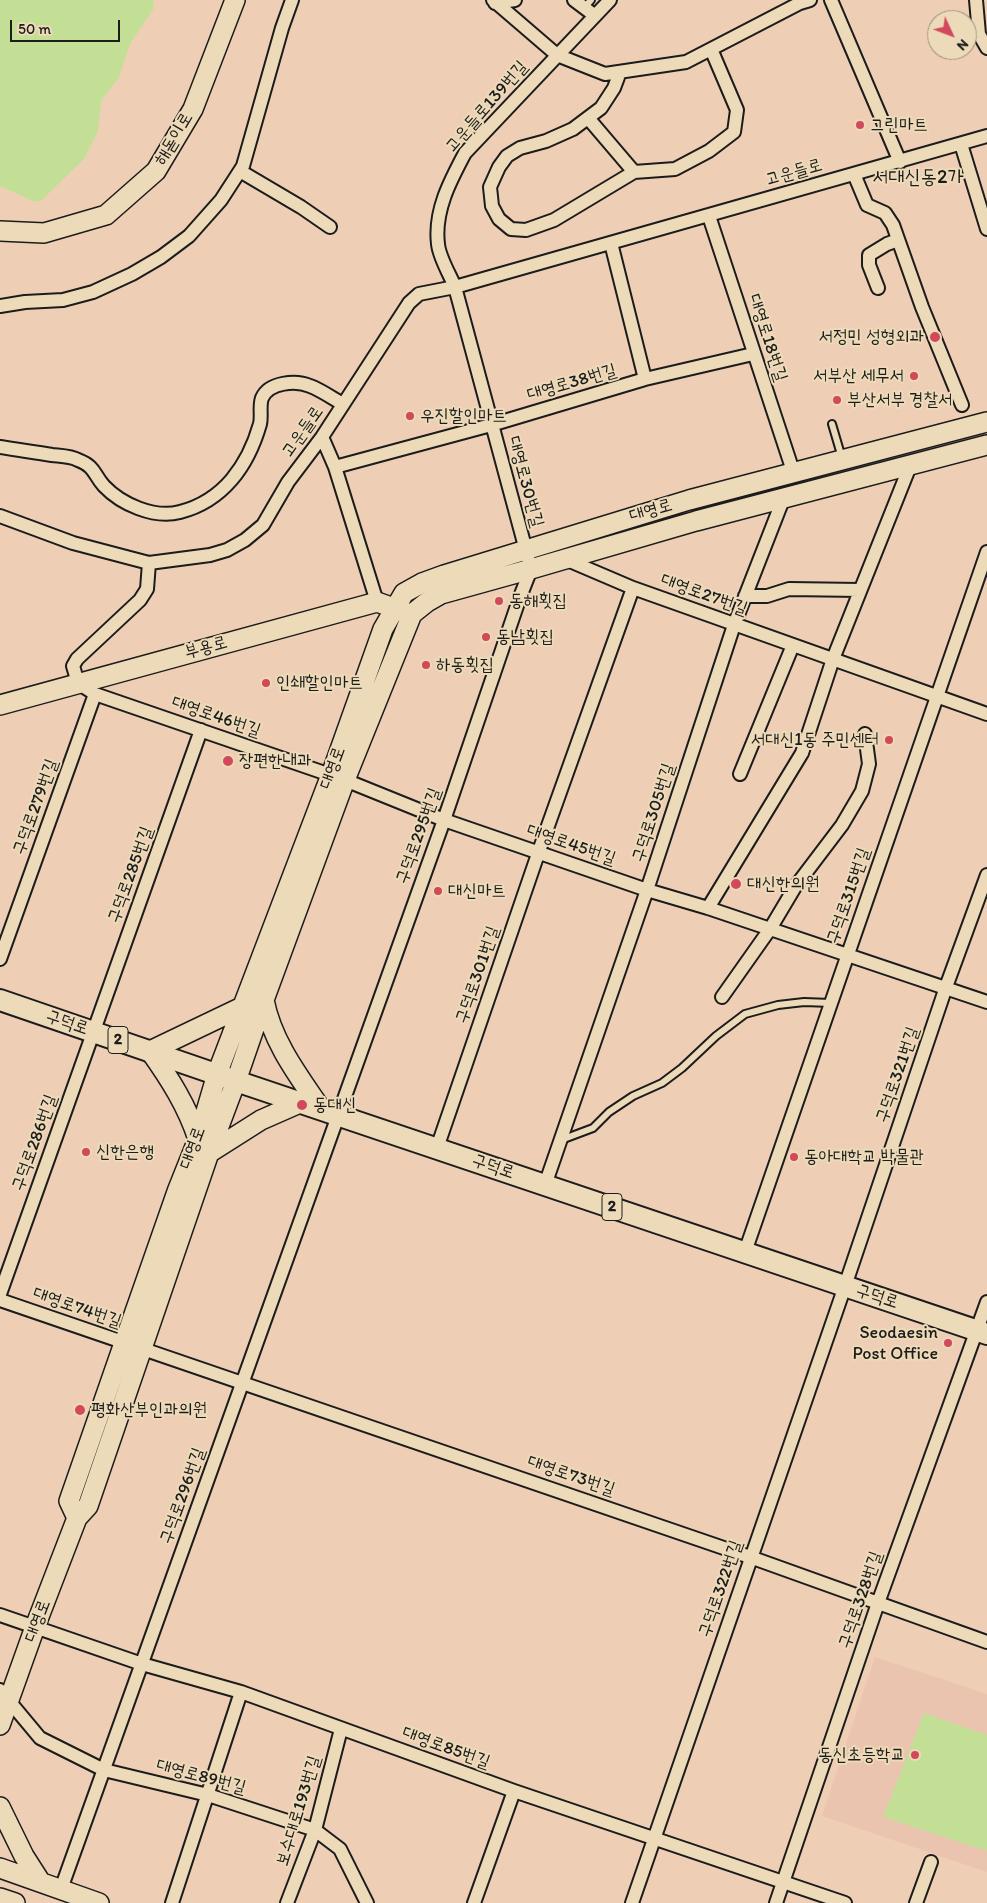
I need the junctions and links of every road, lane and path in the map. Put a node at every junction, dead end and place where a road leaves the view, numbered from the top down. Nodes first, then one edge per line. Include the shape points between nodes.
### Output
1 (235, 0) edge
2 (292, 0) edge
3 (516, 0) edge
4 (610, 0) edge
5 (810, 0) edge
6 (830, 0) edge
7 (976, 0) edge
8 (494, 1) edge
9 (586, 6) edge
10 (987, 48) edge
11 (711, 49) junction
12 (557, 55) junction
13 (620, 72) junction
14 (588, 118) junction
15 (987, 136) edge
16 (961, 144) junction
17 (900, 162) junction
18 (240, 171) junction
19 (634, 172) junction
20 (854, 174) junction
21 (709, 216) junction
22 (330, 227) dead end
23 (987, 229) edge
24 (0, 231) edge
25 (898, 240) junction
26 (611, 243) junction
27 (455, 287) junction
28 (878, 288) dead end
29 (0, 306) edge
30 (753, 354) junction
31 (645, 380) junction
32 (343, 404) junction
33 (962, 406) dead end
34 (987, 422) edge
35 (492, 424) junction
36 (832, 424) dead end
37 (322, 437) junction
38 (987, 445) edge
39 (0, 447) edge
40 (843, 460) junction
41 (910, 466) junction
42 (335, 467) junction
43 (793, 471) junction
44 (784, 497) junction
45 (0, 516) edge
46 (525, 549) junction
47 (987, 552) edge
48 (565, 559) junction
49 (149, 563) junction
50 (531, 570) junction
51 (634, 588) junction
52 (860, 590) junction
53 (745, 596) junction
54 (385, 605) junction
55 (412, 614) junction
56 (734, 625) junction
57 (793, 645) junction
58 (833, 659) junction
59 (78, 683) junction
60 (95, 694) junction
61 (936, 697) junction
62 (0, 705) edge
63 (987, 714) edge
64 (201, 730) junction
65 (865, 734) dead end
66 (740, 774) dead end
67 (338, 777) junction
68 (444, 820) junction
69 (539, 851) junction
70 (987, 875) edge
71 (647, 890) junction
72 (708, 908) junction
73 (770, 928) junction
74 (847, 954) junction
75 (0, 959) edge
76 (946, 987) junction
77 (722, 996) dead end
78 (0, 1000) edge
79 (264, 1000) junction
80 (987, 1002) edge
81 (831, 1003) junction
82 (242, 1007) junction
83 (93, 1032) junction
84 (150, 1050) junction
85 (217, 1074) junction
86 (236, 1081) junction
87 (320, 1108) junction
88 (560, 1140) junction
89 (203, 1146) junction
90 (437, 1148) junction
91 (546, 1185) junction
92 (745, 1252) junction
93 (846, 1286) junction
94 (0, 1294) edge
95 (0, 1300) edge
96 (987, 1302) edge
97 (982, 1332) edge
98 (124, 1343) junction
99 (143, 1348) junction
100 (242, 1382) junction
101 (77, 1518) junction
102 (750, 1557) junction
103 (878, 1603) junction
104 (0, 1615) edge
105 (35, 1627) junction
106 (987, 1642) edge
107 (142, 1664) junction
108 (241, 1692) junction
109 (4, 1695) edge
110 (0, 1725) edge
111 (341, 1729) junction
112 (104, 1770) junction
113 (514, 1791) junction
114 (208, 1795) junction
115 (0, 1807) edge
116 (315, 1830) junction
117 (654, 1838) junction
118 (931, 1862) dead end
119 (0, 1868) edge
120 (40, 1881) junction
121 (783, 1882) junction
122 (61, 1889) junction
123 (0, 1898) edge
124 (15, 1903) edge
125 (99, 1903) edge
126 (172, 1903) edge
127 (287, 1903) edge
128 (367, 1903) edge
129 (474, 1903) edge
130 (632, 1903) edge
131 (776, 1903) edge
132 (845, 1903) edge
133 (916, 1903) edge

1 - 24 main road, 해돋이로 via 193,109 156,171 106,215 44,233
2 - 18 street
3 - 8 street
4 - 9 street, 고운들로139번길
5 - 11 street
6 - 17 street
7 - 10 street via 979,34
8 - 12 street
9 - 12 street, 고운들로139번길
11 - 13 street via 686,62
11 - 19 street via 737,110 734,132 709,151 676,169
12 - 13 street via 606,74
12 - 27 street, 고운들로139번길 via 465,153 448,184 439,214 438,245
13 - 14 street via 601,108
14 - 19 street
14 - 19 street via 573,129 507,156 490,187 492,206 499,220 511,230 526,230 554,220
15 - 16 street, 고운들로
16 - 17 street, 고운들로
16 - 23 street
17 - 20 street, 고운들로
18 - 22 street
18 - 29 street via 221,200 189,236 132,274 93,292 63,300
20 - 21 street, 고운들로
20 - 25 street via 867,205 885,213 894,225
21 - 26 street, 고운들로
21 - 30 street, 대영로18번길
25 - 28 street via 870,255 869,265
25 - 33 street
26 - 27 street, 고운들로
26 - 31 street
27 - 32 street, 고운들로 via 419,294 409,303
27 - 35 street, 대영로30번길
30 - 31 street, 대영로38번길
30 - 43 street, 대영로18번길
31 - 35 street, 대영로38번길
32 - 37 street, 고운들로
32 - 39 street via 308,385 290,383 273,386 262,398 261,422 238,473 220,493 178,513 137,508 118,499 103,485 92,467 77,459
34 - 40 main road, 대영로
35 - 42 street, 대영로38번길
35 - 46 street, 대영로30번길
36 - 40 lane
37 - 42 street
37 - 49 street, 고운들로 via 288,482 263,525 245,540 210,555
38 - 41 main road, 대영로
40 - 43 main road, 대영로
41 - 44 main road, 대영로
41 - 52 street
42 - 54 street
43 - 46 main road, 대영로
44 - 48 main road, 대영로
44 - 53 street, 구덕로305번길
45 - 49 street, 고운들로 via 73,543
46 - 50 street, 대영로30번길
46 - 54 main road, 대영로 via 422,583
47 - 61 street, 구덕로315번길
48 - 50 main road, 대영로
48 - 51 street, 대영로27번길
49 - 59 street via 147,589 140,600 77,658 73,666
50 - 55 main road, 대영로 via 441,594
50 - 68 street, 구덕로295번길
51 - 56 street, 대영로27번길
51 - 69 street, 구덕로301번길
52 - 53 street via 789,589 767,596
52 - 58 street
53 - 56 street, 구덕로305번길
54 - 55 main road
54 - 59 main road, 부용로
54 - 67 main road, 대영로 via 383,629
55 - 67 main road, 대영로
56 - 57 street, 대영로27번길
56 - 71 street, 구덕로305번길
57 - 58 street, 대영로27번길
57 - 66 street
58 - 61 street, 대영로27번길
58 - 72 street via 802,753
59 - 60 street, 대영로46번길
59 - 62 main road, 부용로
60 - 64 street, 대영로46번길
60 - 75 street, 구덕로279번길
61 - 63 street, 대영로27번길
61 - 74 street, 구덕로315번길
64 - 67 street, 대영로46번길
64 - 83 street, 구덕로285번길
65 - 73 street via 869,764 862,791
67 - 68 street, 대영로45번길
67 - 79 main road, 대영로
67 - 82 main road, 대영로
68 - 69 street, 대영로45번길
68 - 87 street, 구덕로295번길
69 - 71 street, 대영로45번길
69 - 90 street, 구덕로301번길
70 - 76 street, 구덕로321번길
71 - 72 street, 대영로45번길
71 - 88 street, 구덕로305번길
72 - 73 street, 대영로45번길
73 - 74 street, 대영로45번길
73 - 77 street
74 - 76 street, 대영로45번길
74 - 81 street, 구덕로315번길
76 - 80 street, 대영로45번길
76 - 93 street, 구덕로321번길
78 - 83 main road, 구덕로 / 2
79 - 86 main road, 대영로
79 - 87 main road via 278,1042
81 - 88 lane via 804,1002 746,1014 662,1083 633,1096 593,1128
81 - 92 street, 구덕로315번길
82 - 84 main road
82 - 85 main road, 대영로
83 - 84 main road, 구덕로 / 2
83 - 94 street, 구덕로286번길
84 - 85 main road, 구덕로 / 2
84 - 89 main road via 176,1088
85 - 86 main road, 구덕로 / 2
85 - 89 main road, 대영로
86 - 87 main road, 구덕로 / 2
86 - 89 main road, 대영로
87 - 89 main road via 261,1120
87 - 90 main road, 구덕로 / 2
87 - 100 street, 구덕로296번길
88 - 91 street, 구덕로305번길
89 - 98 main road, 대영로 via 178,1189
89 - 99 main road, 대영로
90 - 91 main road, 구덕로 / 2
91 - 92 main road, 구덕로 / 2
92 - 93 main road, 구덕로 / 2
93 - 97 main road, 구덕로 / 2
93 - 102 street, 구덕로322번길
95 - 98 street, 대영로74번길
96 - 97 street, 구덕로328번길
97 - 103 street, 구덕로328번길
98 - 99 street, 대영로74번길
98 - 101 main road, 대영로 via 69,1502
99 - 100 street, 대영로73번길
99 - 101 main road, 대영로 via 88,1506
100 - 102 street, 대영로73번길
100 - 107 street, 구덕로296번길
101 - 105 main road, 대영로
102 - 103 street, 대영로73번길
102 - 117 street, 구덕로322번길
103 - 106 street, 대영로73번길
103 - 121 street, 구덕로328번길
104 - 105 street, 대영로85번길
105 - 107 street, 대영로85번길
105 - 109 main road, 대영로
107 - 108 street, 대영로85번길
107 - 112 street, 구덕로296번길
108 - 111 street, 대영로85번길
108 - 114 street
109 - 110 main road, 대영로
109 - 112 street, 대영로89번길 via 40,1738
111 - 113 street, 대영로85번길
111 - 116 street, 보수대로193번길
112 - 114 street, 대영로89번길
112 - 122 street, 구덕로296번길
113 - 117 street, 대영로85번길
113 - 129 street
114 - 116 street, 대영로89번길
114 - 126 street
115 - 120 main road
116 - 127 street, 보수대로193번길
116 - 128 street, 대영로89번길 via 340,1849
117 - 121 street, 대영로85번길
117 - 130 street, 구덕로322번길
118 - 133 street
119 - 120 main road
120 - 122 main road
121 - 131 street, 구덕로328번길
121 - 132 street, 대영로85번길
122 - 125 main road
123 - 124 main road

